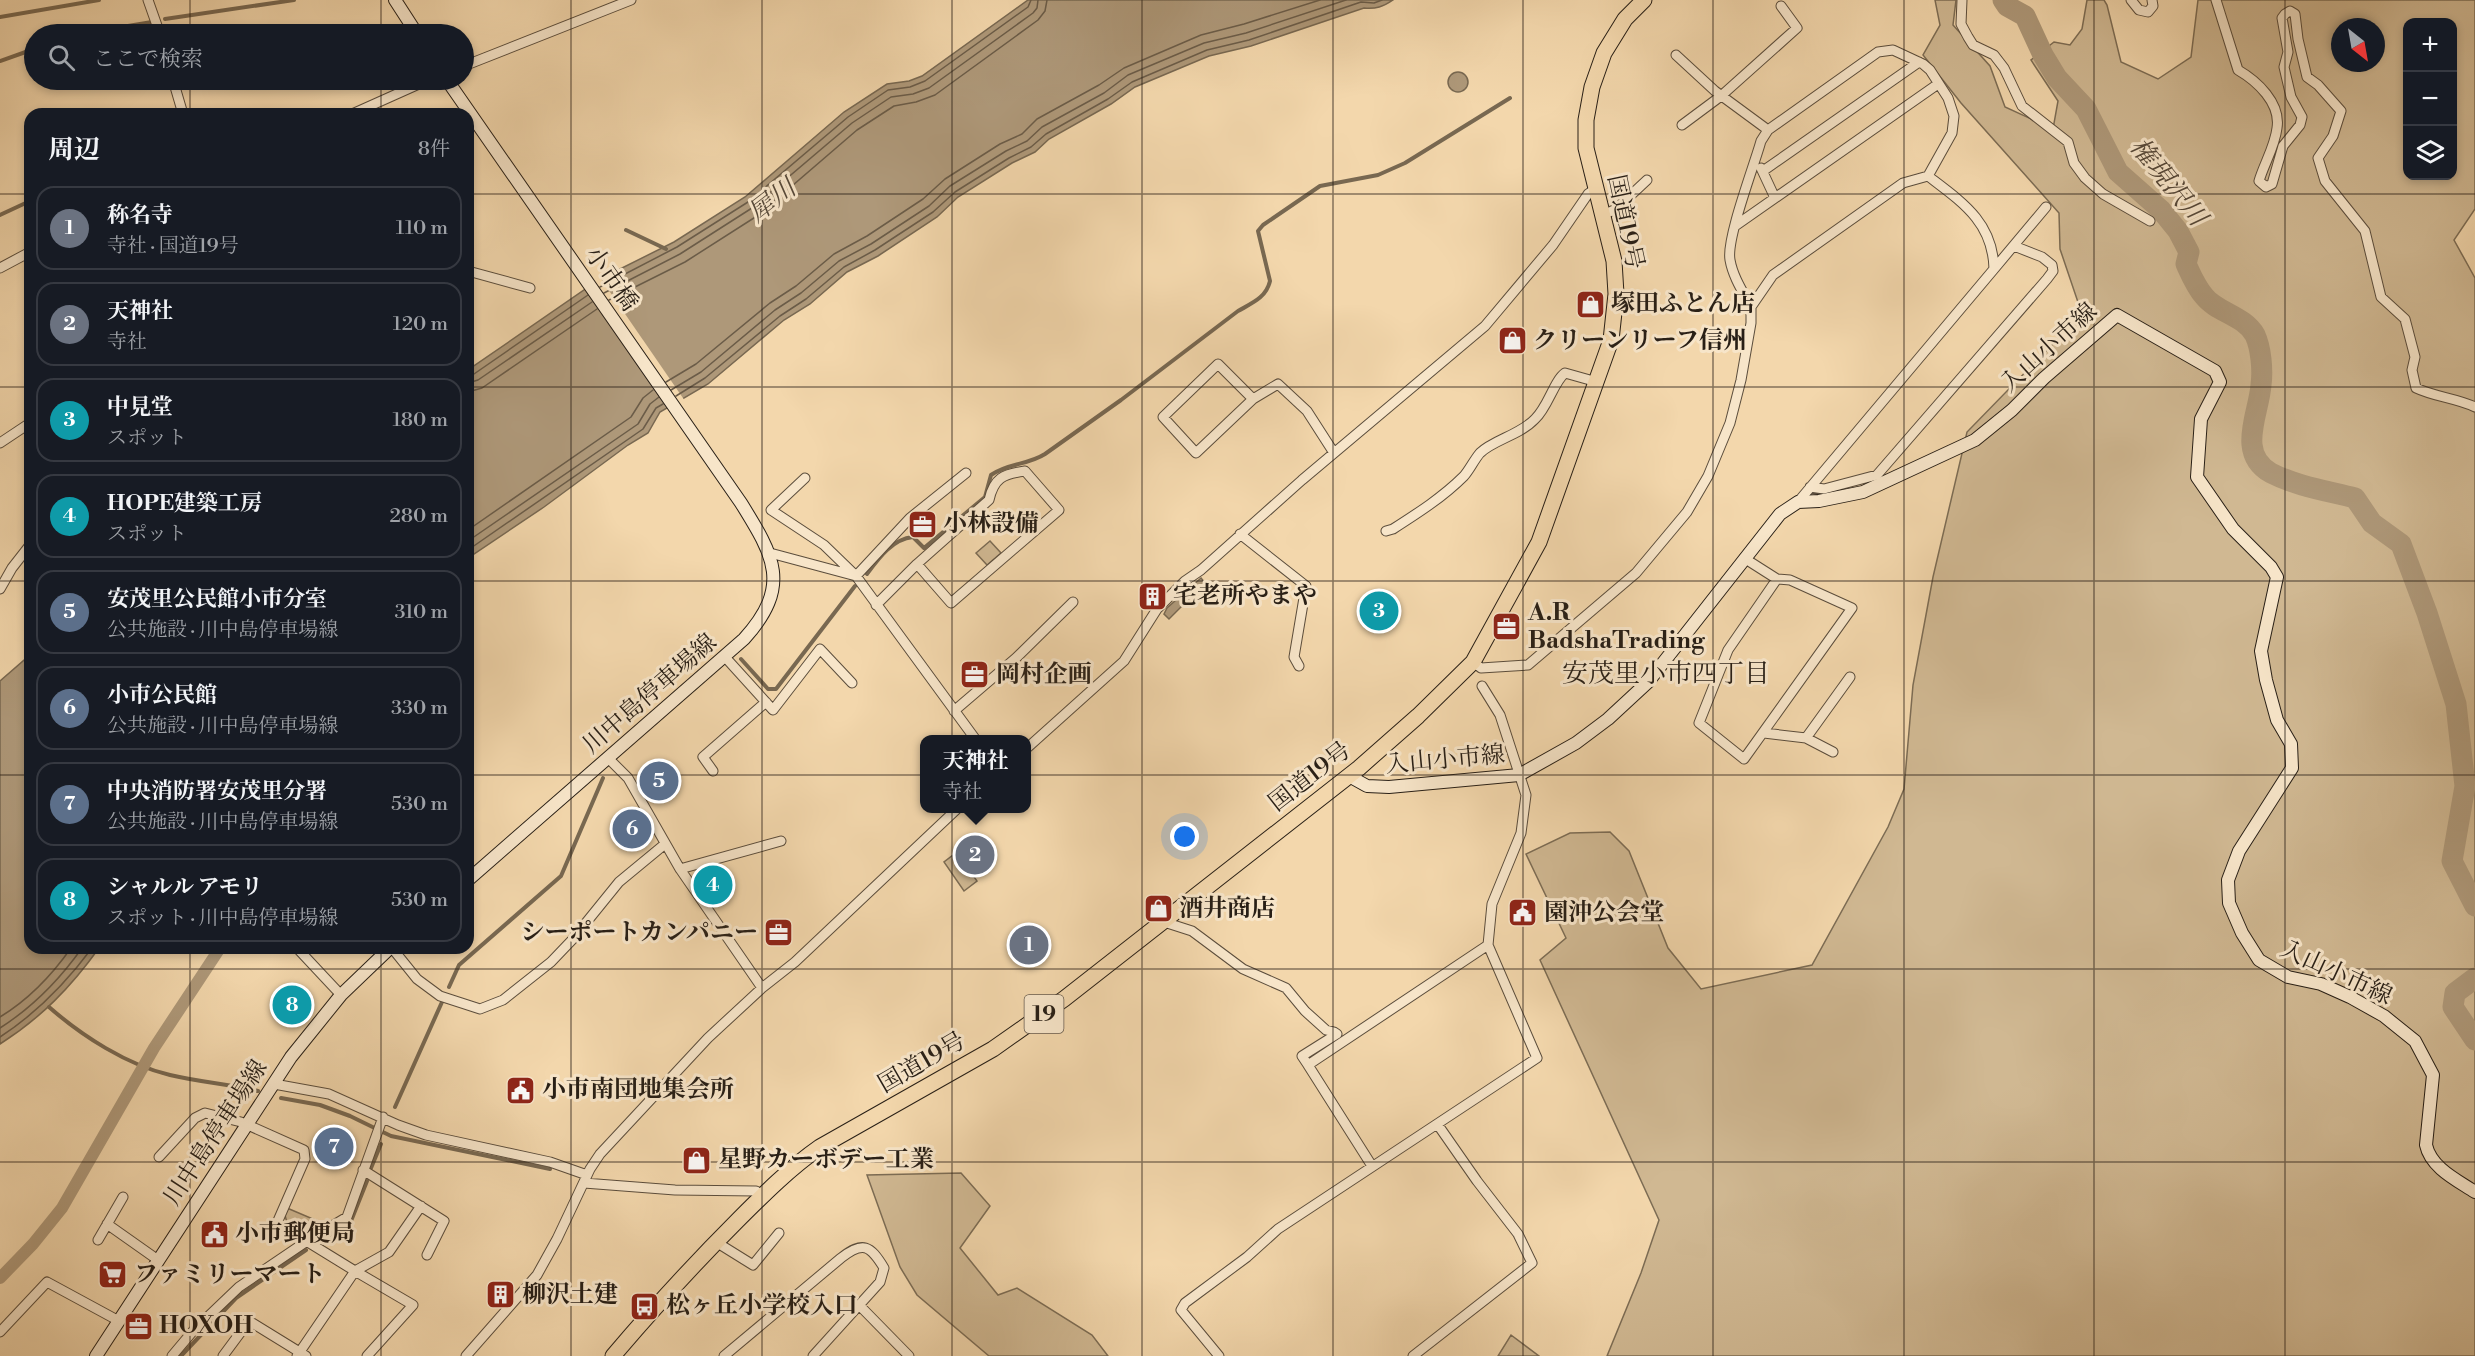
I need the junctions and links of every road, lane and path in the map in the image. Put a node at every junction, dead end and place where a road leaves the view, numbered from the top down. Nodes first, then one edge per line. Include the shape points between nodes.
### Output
1 (395, 0) edge
2 (631, 0) edge
3 (1644, 0) edge
4 (1962, 0) edge
5 (2131, 0) edge
6 (2152, 0) edge
7 (2216, 0) edge
8 (148, 1) edge
9 (1781, 6) dead end
10 (156, 24) edge
11 (411, 24) edge
12 (1676, 55) dead end
13 (474, 62) edge
14 (1919, 62) junction
15 (1938, 84) junction
16 (176, 90) edge
17 (406, 90) edge
18 (454, 90) edge
19 (1721, 96) junction
20 (181, 108) edge
21 (365, 108) edge
22 (466, 108) edge
23 (474, 119) edge
24 (1682, 125) dead end
25 (1768, 130) junction
26 (1756, 159) junction
27 (1763, 171) junction
28 (1928, 176) junction
29 (1647, 180) dead end
30 (1595, 189) junction
31 (1775, 198) junction
32 (2046, 207) dead end
33 (1603, 215) junction
34 (2150, 221) dead end
35 (1735, 226) junction
36 (2014, 246) junction
37 (24, 255) edge
38 (0, 268) edge
39 (1994, 269) junction
40 (474, 274) edge
41 (530, 288) dead end
42 (1751, 307) junction
43 (1597, 382) junction
44 (1253, 399) junction
45 (2475, 407) edge
46 (24, 427) edge
47 (0, 443) edge
48 (1334, 453) junction
49 (966, 473) dead end
50 (806, 478) dead end
51 (1810, 487) junction
52 (1798, 502) junction
53 (741, 503) joint
54 (1386, 531) dead end
55 (1240, 534) junction
56 (24, 553) edge
57 (770, 553) junction
58 (1744, 558) junction
59 (917, 564) junction
60 (856, 576) junction
61 (1777, 579) junction
62 (0, 589) edge
63 (1073, 602) dead end
64 (876, 605) junction
65 (725, 657) junction
66 (1473, 662) junction
67 (1299, 666) dead end
68 (1850, 677) dead end
69 (852, 683) dead end
70 (1482, 686) dead end
71 (766, 702) junction
72 (954, 711) junction
73 (1764, 733) junction
74 (972, 735) edge
75 (1806, 738) junction
76 (1031, 744) edge
77 (1833, 753) dead end
78 (609, 758) junction
79 (712, 771) dead end
80 (1519, 775) junction
81 (1349, 776) junction
82 (953, 813) edge
83 (781, 841) dead end
84 (664, 844) junction
85 (680, 869) junction
86 (474, 875) edge
87 (1164, 922) junction
88 (1488, 945) junction
89 (303, 954) edge
90 (385, 954) edge
91 (396, 954) edge
92 (762, 988) junction
93 (341, 995) junction
94 (1308, 1065) junction
95 (274, 1084) junction
96 (382, 1121) junction
97 (1438, 1125) junction
98 (248, 1126) junction
99 (159, 1157) dead end
100 (1372, 1167) junction
101 (363, 1170) junction
102 (586, 1179) junction
103 (2475, 1192) edge
104 (763, 1195) junction
105 (123, 1197) dead end
106 (421, 1206) junction
107 (107, 1224) junction
108 (779, 1233) dead end
109 (98, 1240) dead end
110 (307, 1241) junction
111 (716, 1242) junction
112 (427, 1255) dead end
113 (158, 1260) junction
114 (355, 1271) junction
115 (860, 1306) junction
116 (119, 1321) junction
117 (0, 1332) edge
118 (301, 1355) edge
119 (96, 1356) edge
120 (172, 1356) edge
121 (223, 1356) edge
122 (367, 1356) edge
123 (466, 1356) edge
124 (613, 1356) edge
125 (724, 1356) edge
126 (813, 1356) edge
127 (909, 1356) edge
128 (1219, 1356) edge
129 (1413, 1356) edge

1 - 11 main road
2 - 13 street
3 - 30 highway, 国道19号 / 19 via 1613,36 1592,87 1585,134
4 - 34 street via 1961,24 1968,37 1973,45 1994,55 2022,106 2068,142 2074,163 2085,178 2103,194
5 - 6 street via 2139,10 2148,12
7 - 45 street via 2238,69 2264,91 2278,120 2259,181 2266,187 2272,184 2283,146 2302,117 2291,97 2284,68 2288,52 2282,18 2290,11 2295,14 2307,77 2341,111 2333,136 2318,158 2325,181 2365,231 2381,297 2406,319 2415,357 2412,370 2416,388
8 - 10 street
9 - 19 street via 1797,28
12 - 19 street
14 - 15 street via 1930,70
14 - 25 street via 1893,50 1878,52
14 - 27 street
15 - 28 street via 1954,116 1952,133
15 - 31 street
16 - 20 street
17 - 21 street
18 - 22 main road, 小市橋
19 - 24 street
19 - 25 street
23 - 53 main road, 小市橋
25 - 26 street
26 - 27 street
26 - 35 street
27 - 31 street
28 - 39 street via 1952,194 1988,234
28 - 42 street via 1903,183 1773,275
29 - 33 street via 1616,209
30 - 33 highway, 国道19号 / 19
30 - 48 street via 1485,326
31 - 35 street
32 - 36 street
33 - 43 highway, 国道19号 / 19 via 1614,261 1616,294 1611,340
35 - 42 street via 1730,258
36 - 39 street
36 - 51 street via 2052,265 2047,279 1877,475 1824,489
37 - 38 street
39 - 51 street
40 - 41 street
42 - 66 street via 1744,365 1730,423 1708,476 1687,512 1636,573 1528,665 1481,668
43 - 54 street via 1565,373 1559,377 1541,414 1526,428 1481,452 1465,474 1431,504
43 - 66 highway, 国道19号 / 19 via 1539,542
44 - 44 street via 1196,453 1163,417 1218,364
44 - 48 street via 1278,384 1307,411
46 - 47 street
48 - 55 street
49 - 60 street via 910,518
50 - 60 street via 771,510 824,545
51 - 52 street
52 - 58 main road, 入山小市線 via 1780,514
52 - 103 main road, 入山小市線 via 1863,492 1975,440 2117,315 2215,371 2220,382 2201,419 2197,477 2217,510 2277,577 2262,651 2277,720 2291,744 2292,768 2239,851 2228,880 2229,903 2259,960 2288,977 2321,984 2350,997 2384,1016 2415,1041 2433,1075 2427,1153 2438,1166
53 - 57 main road, 川中島停車場線
55 - 67 street via 1306,586 1294,657
55 - 76 street via 1157,609 1124,661
56 - 62 street
57 - 60 street
57 - 65 main road, 川中島停車場線 via 774,571 766,611
58 - 61 street
58 - 80 main road, 入山小市線 via 1648,682 1576,743
59 - 59 street via 989,500 992,487 1010,473 1025,471 1059,510 951,603
59 - 64 street
60 - 64 street
61 - 73 street via 1790,580 1852,608
61 - 73 street via 1728,650 1699,723 1744,759
63 - 72 street
64 - 72 street
65 - 71 street
65 - 78 main road, 川中島停車場線
66 - 81 highway, 国道19号 / 19
68 - 75 street
69 - 71 street via 820,649 773,710
70 - 80 street via 1500,715
71 - 79 street via 703,757
72 - 74 street
73 - 75 street
75 - 77 street
78 - 84 street via 628,778
78 - 86 main road, 川中島停車場線
80 - 81 main road, 入山小市線 via 1389,787 1366,786
80 - 88 street via 1526,795 1521,833 1492,904
81 - 87 highway, 国道19号 / 19
82 - 92 street via 795,962
83 - 85 street
84 - 85 street
84 - 91 street via 619,882 551,962 503,1000 480,1009 440,996 417,979
85 - 92 street
87 - 94 street via 1192,932 1243,969 1286,988 1326,1030 1337,1034 1302,1056
87 - 104 highway, 国道19号 / 19 via 1014,1035 820,1147
88 - 94 street
88 - 97 street via 1537,1058
89 - 93 street
90 - 93 main road, 川中島停車場線
92 - 102 street via 665,1083 600,1154
93 - 95 main road, 川中島停車場線
94 - 100 street
95 - 96 street via 329,1094
95 - 98 main road, 川中島停車場線
96 - 101 street
96 - 102 street via 426,1135 541,1160
97 - 100 street
97 - 129 street via 1518,1234 1532,1263
98 - 99 street via 206,1113 195,1118
98 - 110 street via 304,1150 305,1159 277,1223
98 - 113 main road, 川中島停車場線
100 - 128 street via 1278,1229 1185,1303 1180,1310
101 - 106 street
101 - 110 street via 347,1217
102 - 104 street via 675,1190 756,1191
102 - 123 street via 537,1275
104 - 111 highway, 国道19号 / 19
105 - 107 street
106 - 112 street via 444,1221
106 - 114 street via 389,1252
107 - 109 street
107 - 113 street
108 - 111 street via 753,1265
110 - 114 street
110 - 120 street via 238,1287
111 - 124 highway, 国道19号 / 19
113 - 116 main road, 川中島停車場線
114 - 118 street
114 - 122 street via 413,1305
115 - 125 street via 880,1282 884,1268 875,1253 855,1247
115 - 126 street
115 - 127 street
116 - 117 street via 47,1282
116 - 119 main road, 川中島停車場線
118 - 121 street via 249,1321

